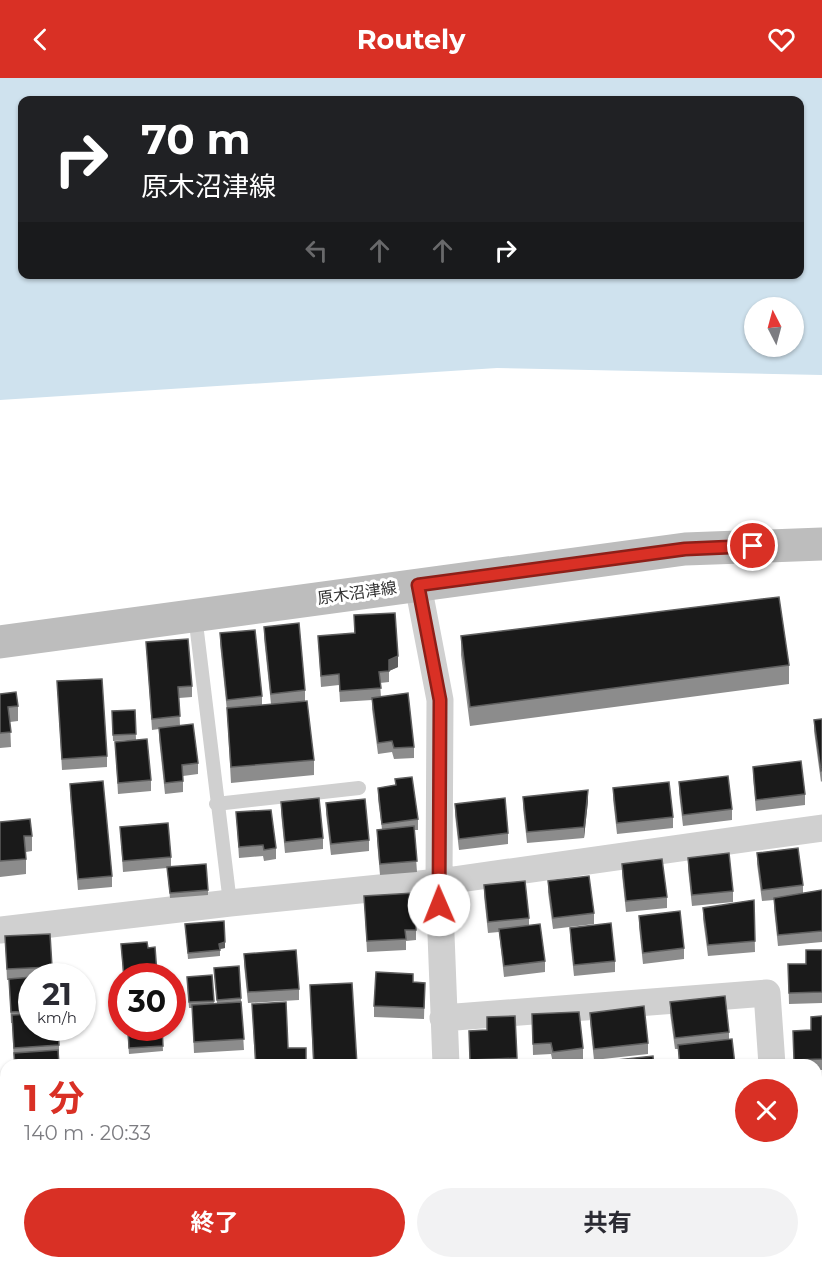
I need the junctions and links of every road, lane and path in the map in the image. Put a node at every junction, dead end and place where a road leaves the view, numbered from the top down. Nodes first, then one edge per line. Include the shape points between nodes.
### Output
1 (822, 544) edge
2 (418, 585) junction
3 (195, 615) junction
4 (0, 642) edge
5 (359, 788) dead end
6 (216, 804) junction
7 (822, 828) edge
8 (439, 882) junction
9 (230, 903) junction
10 (0, 930) edge
11 (443, 1018) junction
12 (446, 1059) edge
13 (772, 1059) edge

1 - 2 main road, 原木沼津線 via 685,549
2 - 3 main road, 原木沼津線
2 - 8 street via 440,700
3 - 4 main road, 原木沼津線
3 - 6 lane
5 - 6 lane
6 - 9 lane
7 - 8 street
8 - 9 street
8 - 11 street
9 - 10 street
11 - 12 street
11 - 13 street via 767,993

